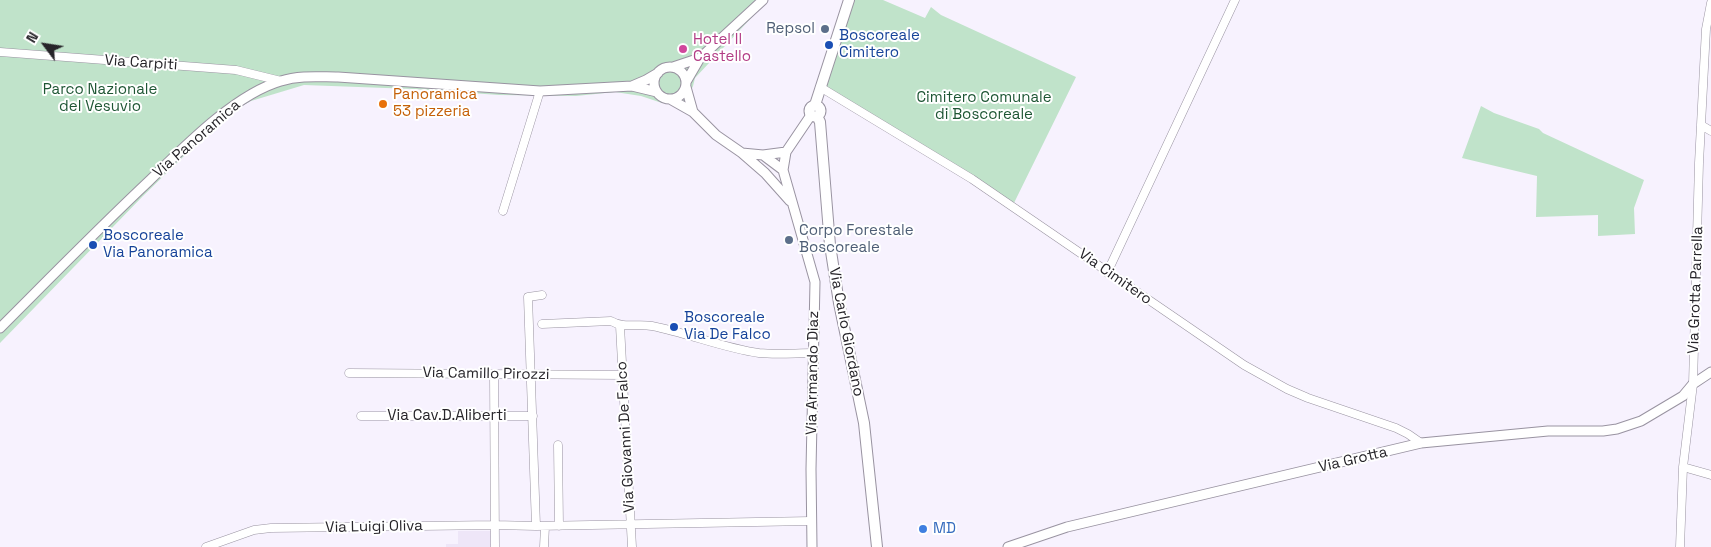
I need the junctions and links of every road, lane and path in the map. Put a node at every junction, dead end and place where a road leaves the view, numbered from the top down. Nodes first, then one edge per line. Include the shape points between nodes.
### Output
1 (849, 0) edge
2 (1235, 0) edge
3 (760, 3) edge
4 (1711, 3) edge
5 (0, 52) edge
6 (700, 58) junction
7 (673, 67) junction
8 (658, 73) junction
9 (281, 81) junction
10 (686, 84) junction
11 (632, 86) junction
12 (820, 87) junction
13 (540, 91) junction
14 (657, 92) junction
15 (670, 99) junction
16 (693, 112) junction
17 (814, 112) junction
18 (1701, 125) junction
19 (1711, 131) edge
20 (786, 152) junction
21 (742, 153) junction
22 (763, 155) junction
23 (783, 170) junction
24 (765, 174) junction
25 (792, 203) junction
26 (503, 210) dead end
27 (1107, 273) junction
28 (542, 295) dead end
29 (542, 324) dead end
30 (620, 326) junction
31 (0, 328) edge
32 (813, 353) junction
33 (350, 372) dead end
34 (1711, 372) edge
35 (494, 374) junction
36 (532, 374) junction
37 (623, 375) junction
38 (1693, 384) junction
39 (361, 416) dead end
40 (495, 416) junction
41 (532, 416) junction
42 (558, 444) dead end
43 (1421, 444) junction
44 (1683, 467) junction
45 (1711, 475) edge
46 (811, 521) junction
47 (631, 524) junction
48 (495, 525) junction
49 (536, 526) junction
50 (545, 526) junction
51 (558, 526) junction
52 (206, 547) edge
53 (495, 547) edge
54 (544, 547) edge
55 (632, 547) edge
56 (812, 547) edge
57 (877, 547) edge
58 (1008, 547) edge
59 (1680, 547) edge

1 - 12 main road
2 - 27 street
3 - 6 street, Via Panoramica
4 - 18 street, Via Grotta Parrella via 1706,29
5 - 9 street, Via Carpiti via 236,70
6 - 7 street, Via Panoramica
6 - 10 street, Via Panoramica
7 - 8 street, Via Panoramica
7 - 10 street via 682,72
8 - 11 street, Via Panoramica
8 - 14 street via 654,82
9 - 13 street, Via Panoramica via 338,77
9 - 31 street, Via Panoramica via 250,94 182,149
10 - 15 street, Via Panoramica via 680,96
10 - 16 street
11 - 13 street, Via Panoramica
11 - 14 street, Via Panoramica
12 - 17 main road
12 - 27 street, Via Cimitero via 972,179
13 - 26 street
14 - 15 street, Via Panoramica
15 - 16 street, Via Panoramica
16 - 21 street, Via Armando Diaz via 716,135
17 - 20 street
17 - 57 main road, Via Carlo Giordano via 820,122 830,245 839,302 864,422
18 - 19 street
18 - 38 street, Via Grotta Parrella
20 - 22 street, Via Armando Diaz
20 - 23 street
21 - 22 street, Via Armando Diaz
21 - 24 street, Via Armando Diaz
22 - 23 street
23 - 24 street
23 - 25 street, Via Armando Diaz
24 - 25 street, Via Armando Diaz
25 - 32 street, Via Armando Diaz via 815,282
27 - 43 street, Via Cimitero via 1244,365 1286,389 1396,428
28 - 36 street via 528,296
29 - 30 street via 611,322
30 - 32 street via 651,326 760,353
30 - 37 street, Via Giovanni De Falco
32 - 46 street, Via Armando Diaz
33 - 35 street, Via Camillo Pirozzi
34 - 38 street, Via Grotta
35 - 36 street, Via Camillo Pirozzi
35 - 40 street
36 - 37 street, Via Camillo Pirozzi
36 - 41 street
37 - 47 street, Via Giovanni De Falco
38 - 43 street, Via Grotta via 1683,396 1641,421 1617,429 1548,431
38 - 44 street, Via Grotta Parrella
39 - 40 street, Via Cav.D.Aliberti
40 - 41 street, Via Cav.D.Aliberti
40 - 48 street
41 - 49 street
42 - 51 street
43 - 58 street, Via Grotta via 1084,523
44 - 45 street
44 - 59 street, Via Grotta Parrella
46 - 47 street, Via Luigi Oliva
46 - 56 street, Via Armando Diaz
47 - 51 street, Via Luigi Oliva
47 - 55 street, Via Giovanni De Falco
48 - 49 street, Via Luigi Oliva
48 - 52 street, Via Luigi Oliva via 270,528 254,530
48 - 53 street
49 - 50 street, Via Luigi Oliva
50 - 51 street, Via Luigi Oliva
50 - 54 street

